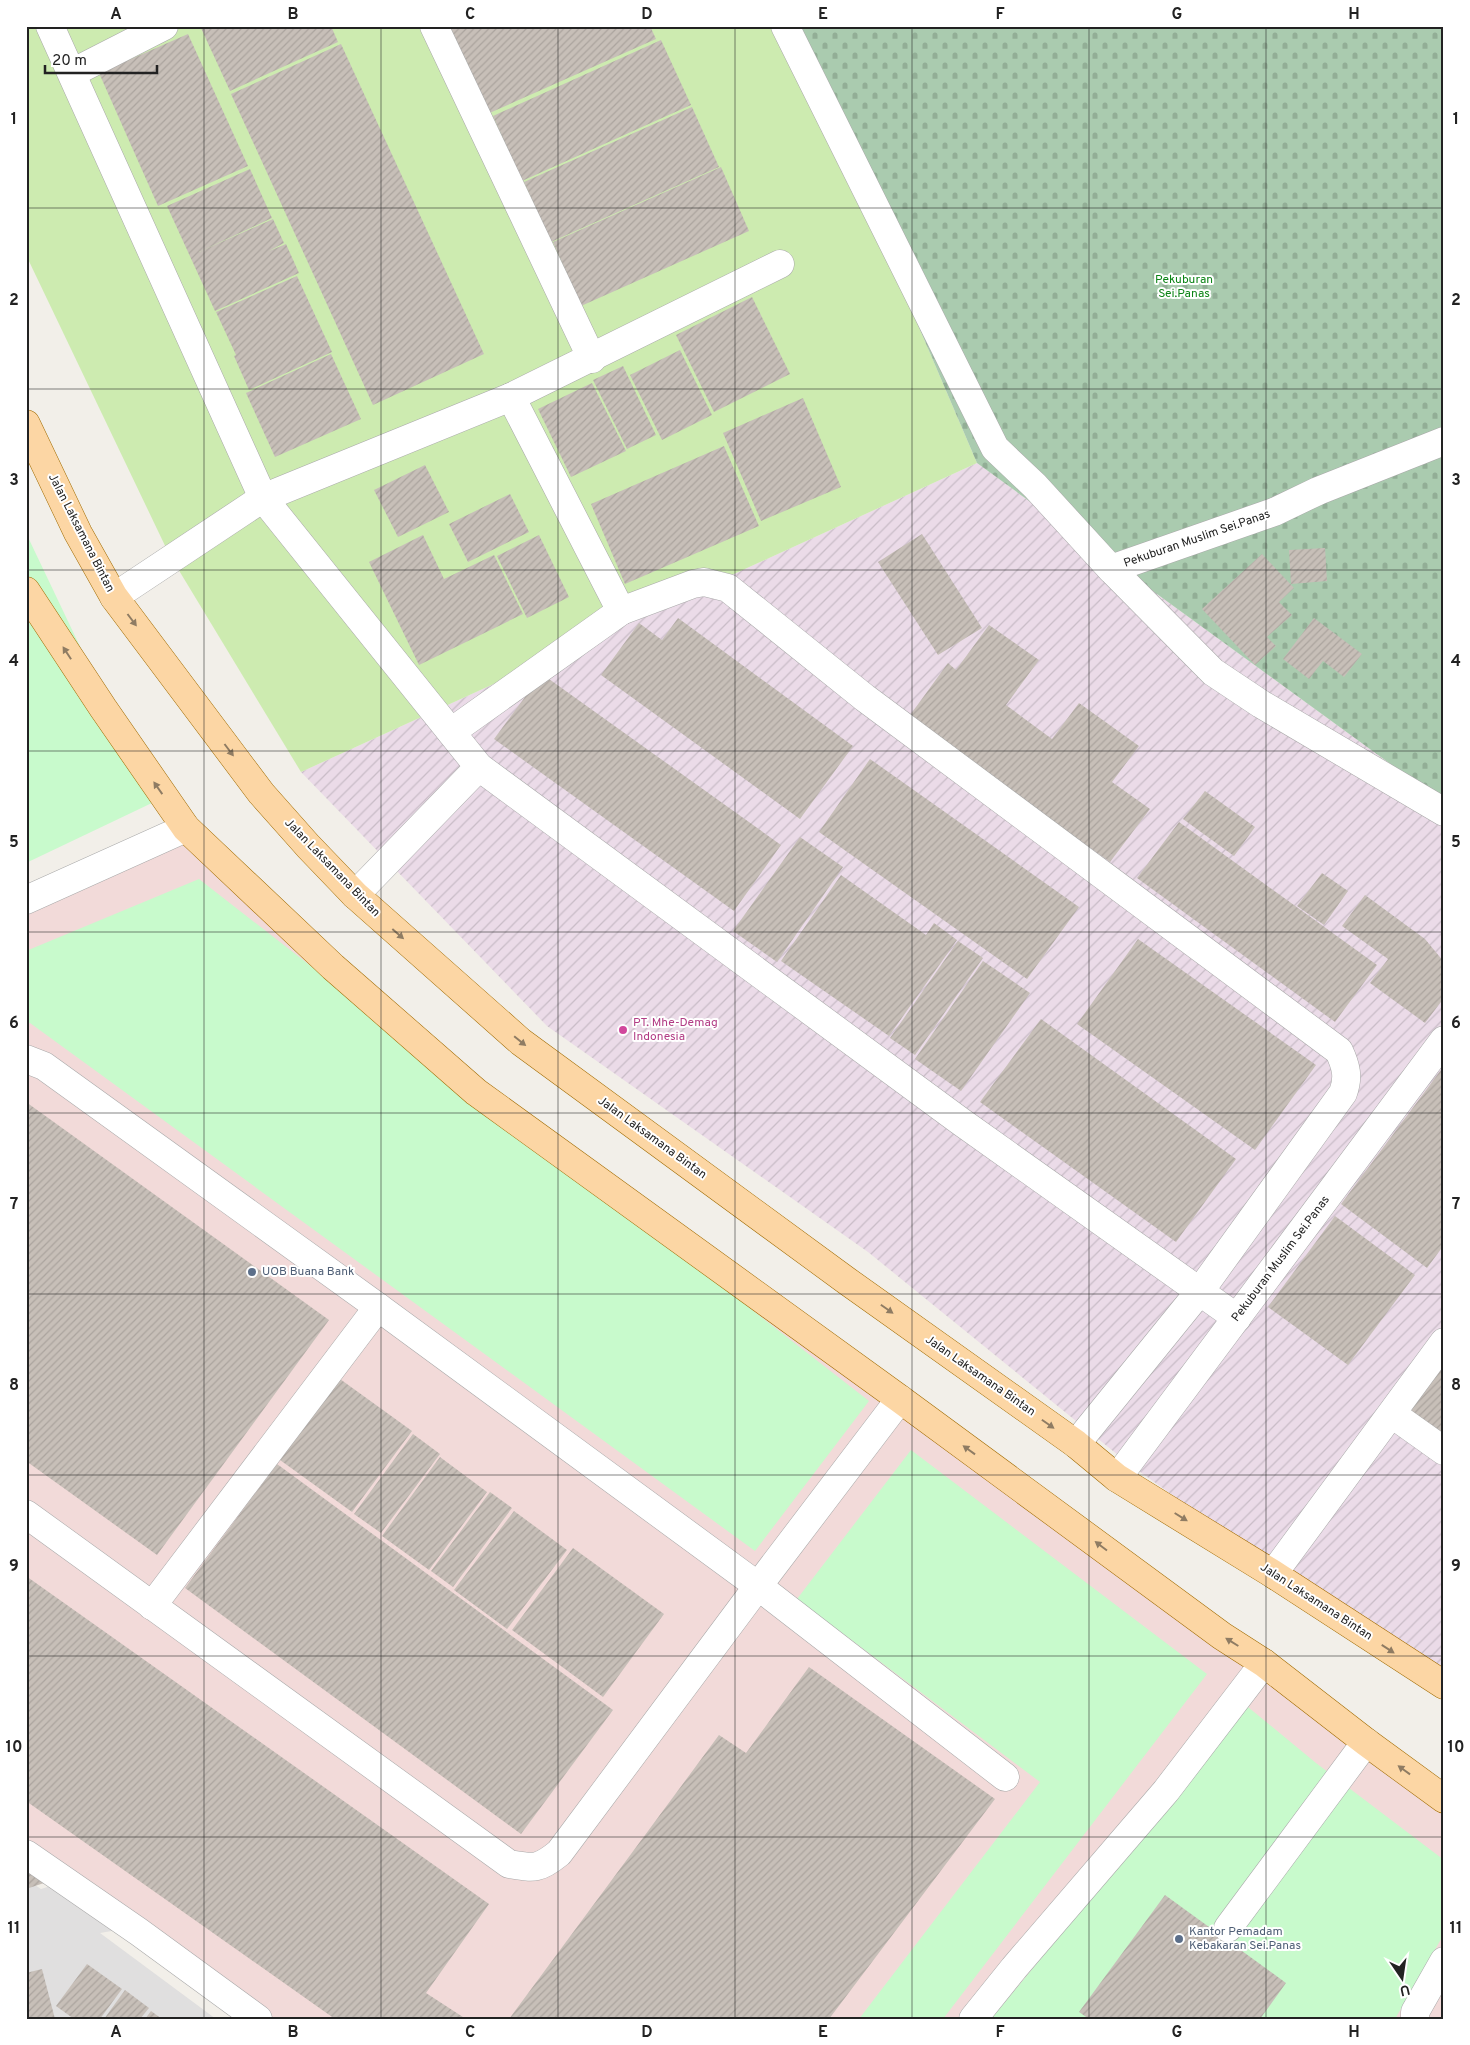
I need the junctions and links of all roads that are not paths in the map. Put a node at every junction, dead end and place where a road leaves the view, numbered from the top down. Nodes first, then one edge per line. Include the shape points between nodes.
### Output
1 (50, 26) edge
2 (164, 26) edge
3 (434, 26) edge
4 (785, 26) edge
5 (72, 73) junction
6 (780, 264) dead end
7 (592, 359) junction
8 (511, 397) junction
9 (26, 424) edge
10 (1444, 441) edge
11 (263, 498) junction
12 (1111, 569) junction
13 (26, 591) edge
14 (114, 597) junction
15 (621, 610) junction
16 (451, 732) junction
17 (479, 766) junction
18 (1444, 812) edge
19 (186, 828) junction
20 (355, 895) junction
21 (26, 900) edge
22 (1444, 1040) edge
23 (26, 1059) edge
24 (1200, 1291) junction
25 (378, 1307) junction
26 (1236, 1318) junction
27 (1444, 1342) edge
28 (900, 1400) junction
29 (1392, 1414) junction
30 (1076, 1444) junction
31 (1444, 1451) edge
32 (1117, 1478) junction
33 (26, 1514) edge
34 (1273, 1574) junction
35 (758, 1586) junction
36 (152, 1606) junction
37 (1264, 1662) junction
38 (1444, 1685) edge
39 (1366, 1742) junction
40 (1005, 1777) dead end
41 (1444, 1799) edge
42 (26, 1854) edge
43 (1228, 1928) dead end
44 (1444, 1961) edge
45 (258, 2019) edge
46 (973, 2019) edge
47 (1416, 2019) edge

1 - 5 street
2 - 5 street
3 - 7 street
4 - 12 street via 996,448
5 - 11 street
6 - 7 street
7 - 8 street
8 - 11 street
8 - 15 street
9 - 14 main road, Jalan Laksamana Bintan via 78,532
10 - 12 street, Pekuburan Muslim Sei.Panas via 1274,512
11 - 14 street
11 - 16 street
12 - 18 street, Pekuburan Muslim Sei.Panas via 1213,672 1260,704
19 -> 13 main road
14 -> 20 main road, Jalan Laksamana Bintan via 262,793
15 - 16 street
15 - 24 street via 693,584 704,582 728,588 865,698 1339,1051 1346,1066 1343,1093
16 - 17 street
17 - 20 street
17 - 24 street via 960,1121
19 - 21 street
19 - 28 main road via 333,967 476,1092
20 -> 30 main road, Jalan Laksamana Bintan via 521,1042
22 - 26 street, Pekuburan Muslim Sei.Panas
23 - 25 street via 44,1066
24 - 26 street
24 - 30 street
25 - 35 street
25 - 36 street
26 - 32 street, Pekuburan Muslim Sei.Panas
27 - 29 street
28 - 35 street
37 -> 28 main road via 1222,1636
29 - 31 street
29 - 34 street
30 - 32 main road, Jalan Laksamana Bintan
32 -> 34 main road, Jalan Laksamana Bintan
33 - 36 street
34 -> 38 main road, Jalan Laksamana Bintan
35 - 36 street via 559,1853 544,1866 529,1867 509,1864
35 - 40 street
37 - 39 main road
37 - 46 street via 1166,1791
41 -> 39 main road
39 - 43 street
42 - 45 street
44 - 47 street via 1415,2012

